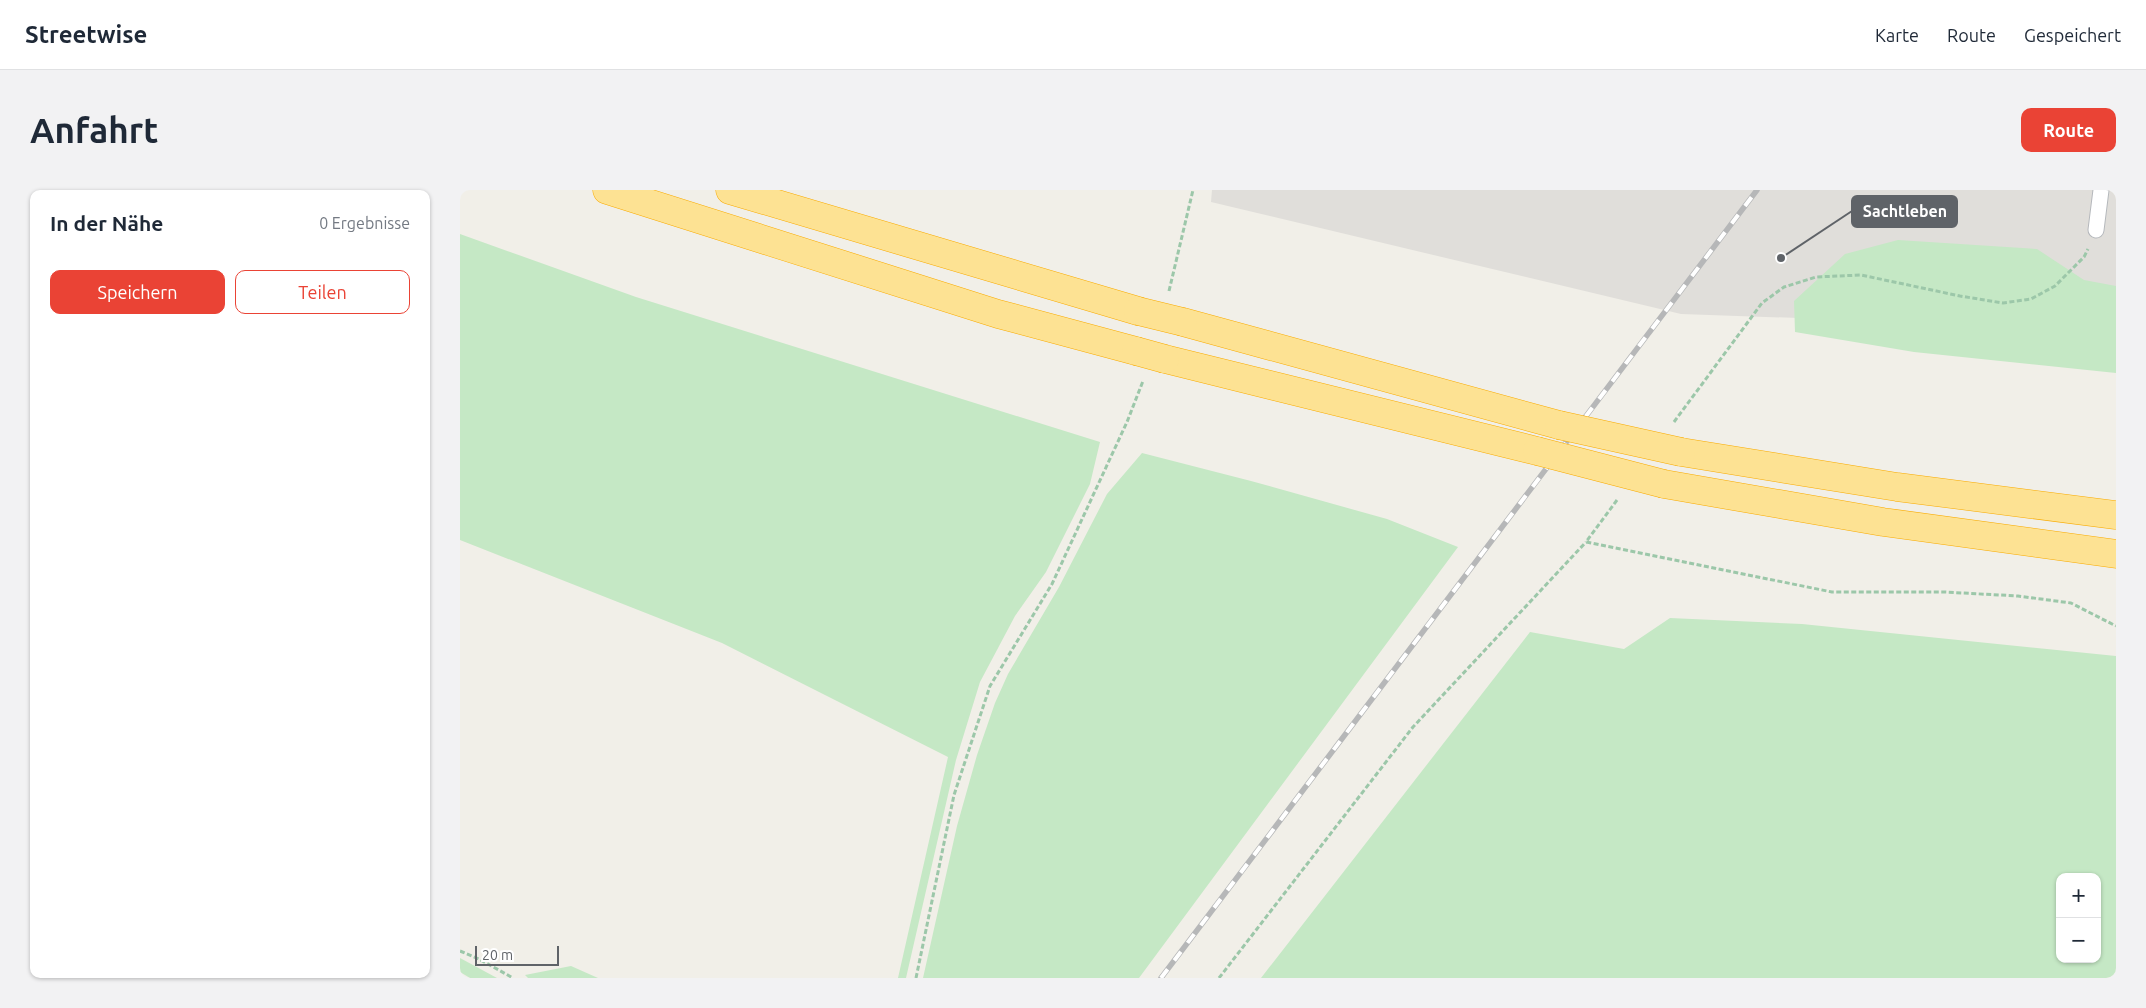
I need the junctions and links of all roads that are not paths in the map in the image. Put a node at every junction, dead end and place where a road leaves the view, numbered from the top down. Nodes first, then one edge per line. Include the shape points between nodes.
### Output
1 (607, 190) edge
2 (730, 190) edge
3 (2101, 190) edge
4 (2096, 230) dead end
5 (2116, 515) edge
6 (2116, 554) edge

1 - 6 highway, bridge via 998,314 1664,484 1883,522
2 - 5 highway, bridge via 1138,311 1559,426 1681,452 1897,487
3 - 4 lane

